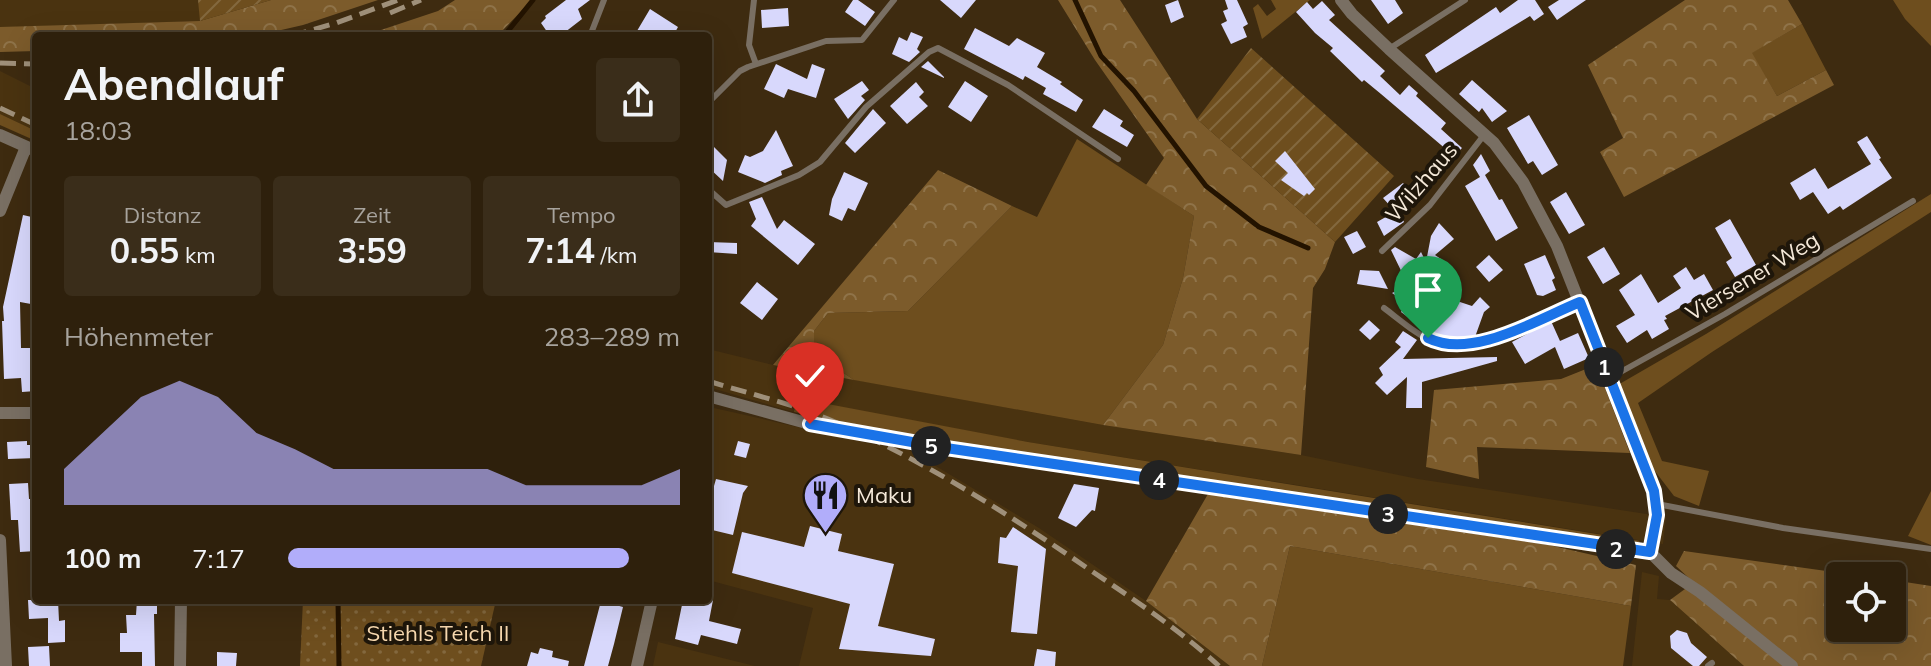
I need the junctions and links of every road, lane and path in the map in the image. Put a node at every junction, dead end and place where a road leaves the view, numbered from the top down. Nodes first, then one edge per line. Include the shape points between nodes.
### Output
1 (604, 0) edge
2 (754, 0) edge
3 (894, 0) edge
4 (1341, 0) edge
5 (1465, 0) edge
6 (592, 32) edge
7 (1389, 49) junction
8 (756, 64) junction
9 (712, 99) edge
10 (0, 135) edge
11 (1484, 135) junction
12 (31, 149) edge
13 (1118, 159) dead end
14 (712, 193) edge
15 (1913, 201) dead end
16 (0, 211) edge
17 (1382, 251) dead end
18 (1580, 302) junction
19 (1384, 308) dead end
20 (1608, 379) junction
21 (712, 397) edge
22 (0, 413) edge
23 (32, 413) edge
24 (1657, 504) junction
25 (0, 540) edge
26 (1931, 549) edge
27 (1650, 552) junction
28 (181, 604) edge
29 (651, 604) edge
30 (6, 666) edge
31 (180, 666) edge
32 (637, 666) edge
33 (1792, 666) edge

1 - 6 lane
2 - 8 lane via 749,45
3 - 8 lane via 862,40 826,41
4 - 7 street
5 - 7 lane
7 - 11 street
8 - 9 lane via 740,71
10 - 12 street
11 - 17 lane, Wilzhaus via 1430,205
11 - 18 street via 1523,182
12 - 16 street
13 - 14 lane via 1009,85 938,48 866,107 811,169 726,205
15 - 20 lane, Viersener Weg
18 - 19 lane via 1511,332 1454,345 1428,338
18 - 20 street
20 - 24 street
21 - 27 street via 864,435
22 - 23 street
24 - 26 lane
24 - 27 street
25 - 30 street
27 - 33 street
28 - 31 street
29 - 32 street

